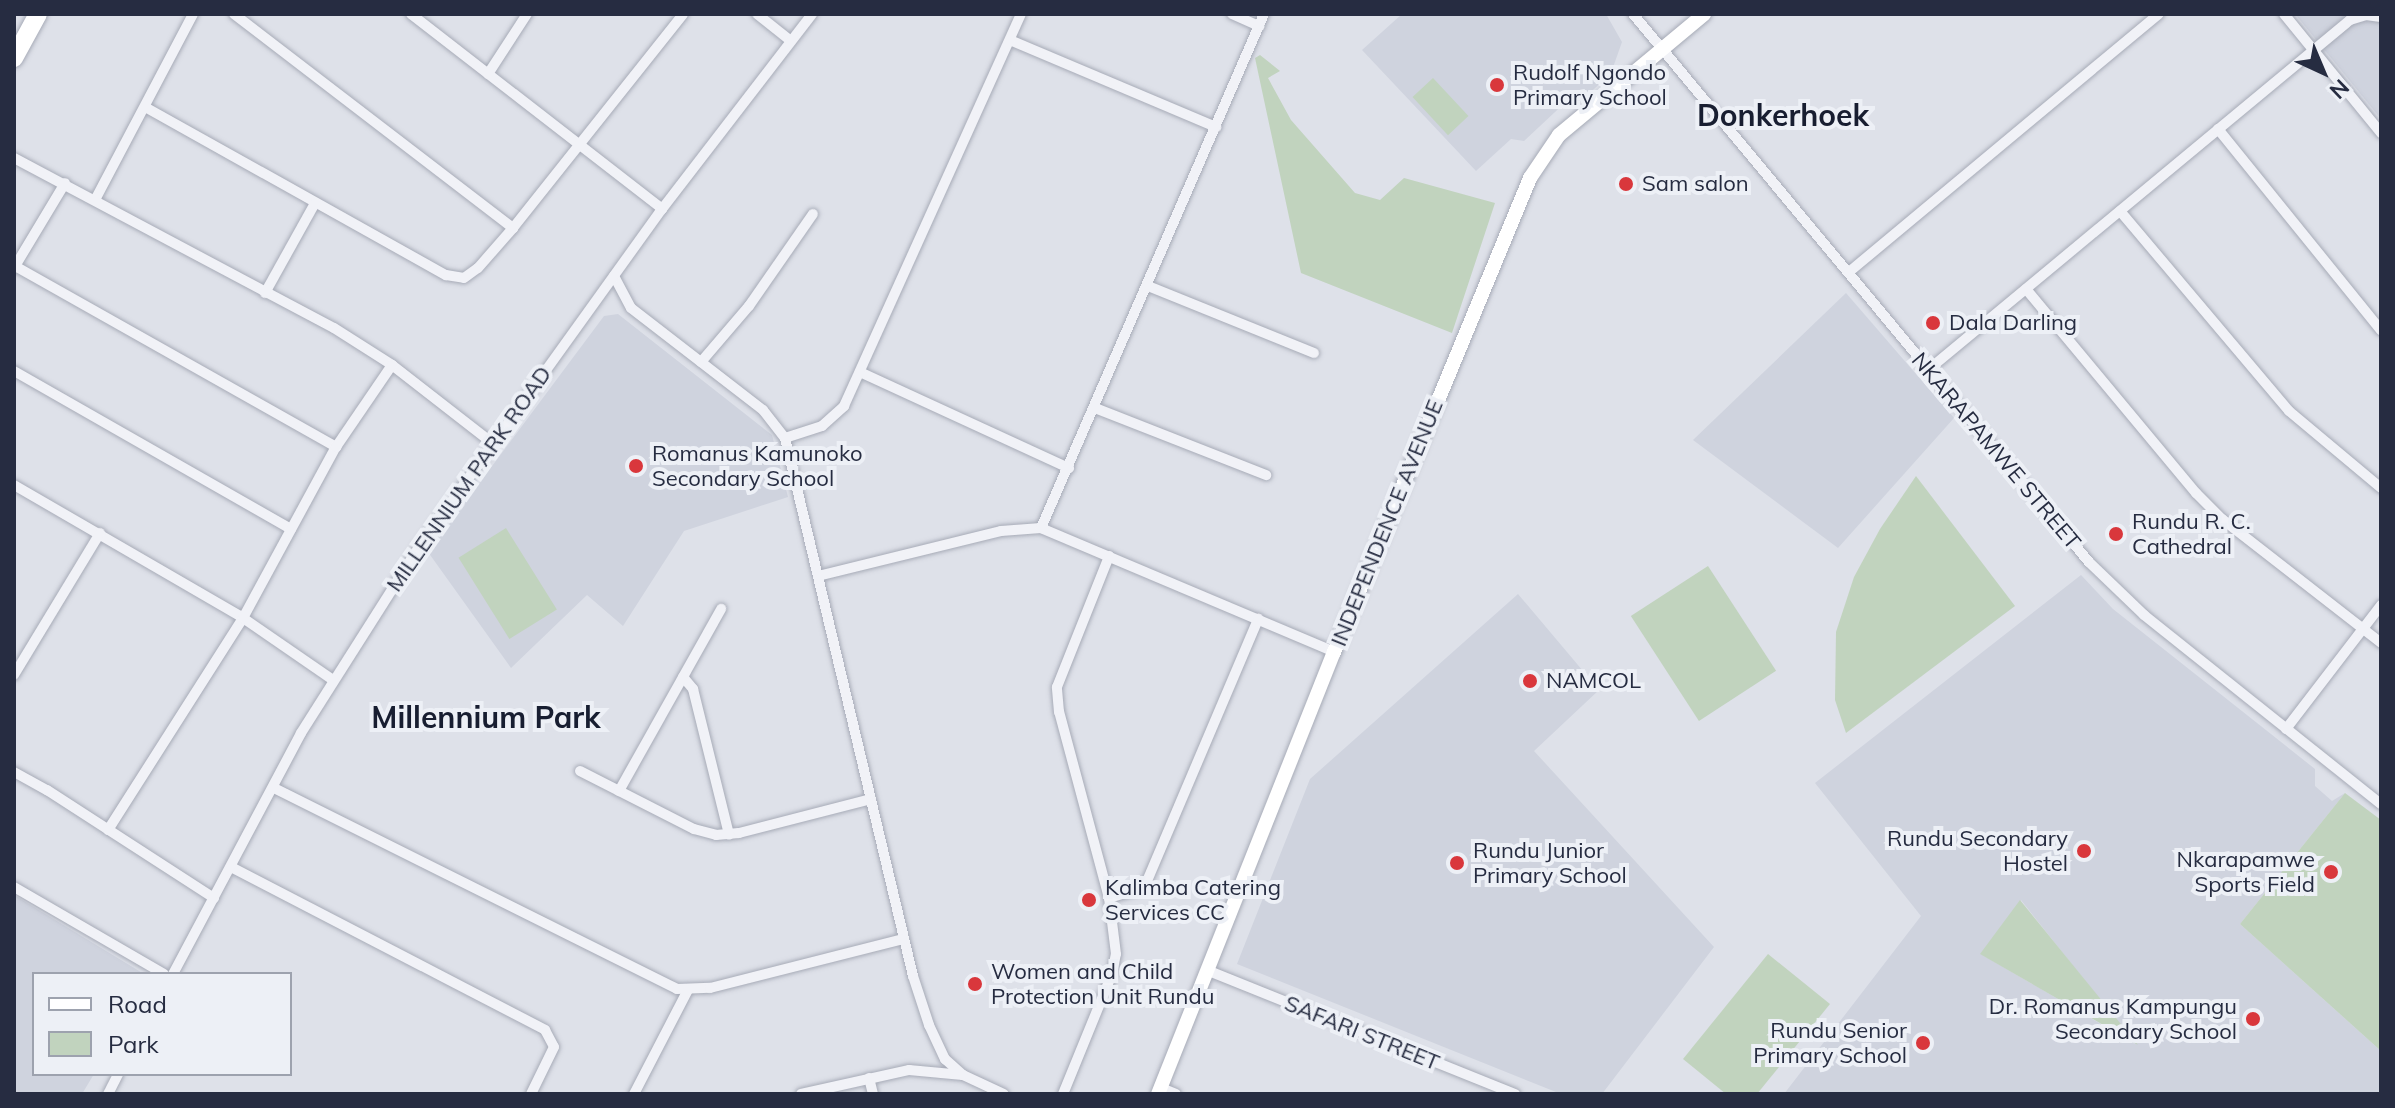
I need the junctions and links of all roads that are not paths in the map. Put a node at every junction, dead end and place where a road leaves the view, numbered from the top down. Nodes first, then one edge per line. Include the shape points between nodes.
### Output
1 (38, 14) edge
2 (193, 14) edge
3 (234, 14) edge
4 (411, 14) edge
5 (527, 14) edge
6 (683, 14) edge
7 (757, 14) edge
8 (812, 14) edge
9 (1021, 14) edge
10 (1232, 14) edge
11 (1264, 14) edge
12 (1633, 14) edge
13 (1704, 14) edge
14 (2159, 14) edge
15 (2284, 14) edge
16 (2381, 17) edge
17 (1259, 26) junction
18 (1010, 40) junction
19 (791, 41) junction
20 (1660, 49) junction
21 (2313, 51) junction
22 (14, 58) edge
23 (488, 74) junction
24 (145, 107) junction
25 (1216, 127) junction
26 (2218, 129) junction
27 (2381, 133) edge
28 (579, 145) junction
29 (14, 158) edge
30 (65, 183) junction
31 (95, 200) junction
32 (315, 203) junction
33 (662, 209) junction
34 (2120, 211) junction
35 (813, 214) dead end
36 (513, 228) junction
37 (15, 267) edge
38 (1849, 272) junction
39 (614, 276) junction
40 (1148, 286) junction
41 (2026, 289) junction
42 (265, 293) junction
43 (2381, 330) edge
44 (1314, 353) dead end
45 (701, 362) junction
46 (392, 365) junction
47 (1928, 370) junction
48 (14, 371) edge
49 (862, 373) junction
50 (1095, 408) junction
51 (785, 438) junction
52 (491, 442) junction
53 (336, 447) junction
54 (1069, 468) junction
55 (1266, 475) dead end
56 (2381, 488) edge
57 (15, 489) edge
58 (1041, 528) junction
59 (291, 529) junction
60 (100, 533) junction
61 (1109, 556) junction
62 (818, 576) junction
63 (2381, 605) edge
64 (721, 609) dead end
65 (243, 618) junction
66 (1258, 619) junction
67 (2363, 628) junction
68 (2381, 643) edge
69 (1334, 652) junction
70 (14, 675) edge
71 (683, 677) junction
72 (333, 680) junction
73 (2286, 729) junction
74 (580, 771) dead end
75 (14, 772) edge
76 (274, 788) junction
77 (619, 791) junction
78 (871, 799) junction
79 (2381, 804) edge
80 (108, 830) junction
81 (729, 835) junction
82 (231, 867) junction
83 (14, 887) edge
84 (214, 898) junction
85 (1109, 898) junction
86 (904, 939) junction
87 (1209, 971) junction
88 (161, 972) edge
89 (174, 972) edge
90 (688, 990) junction
91 (963, 1075) junction
92 (117, 1076) edge
93 (869, 1078) junction
94 (988, 1091) edge
95 (1160, 1091) edge
96 (108, 1094) edge
97 (531, 1094) edge
98 (634, 1094) edge
99 (801, 1094) edge
100 (873, 1094) edge
101 (1004, 1094) edge
102 (1063, 1094) edge
103 (1176, 1094) edge
104 (1515, 1094) edge

1 - 22 highway
2 - 24 street
3 - 36 street
4 - 23 street
5 - 23 street
6 - 28 street
7 - 19 street
8 - 19 street, MILLENNIUM PARK ROAD
9 - 18 street
10 - 17 street
11 - 17 street
12 - 20 street
13 - 20 street, INDEPENDENCE AVENUE
14 - 38 street
15 - 21 street
16 - 21 street via 2358,16
17 - 25 street
18 - 25 street
18 - 49 street
19 - 33 street, MILLENNIUM PARK ROAD
20 - 38 street, NKARAPAMWE STREET
20 - 69 street, INDEPENDENCE AVENUE via 1541,156
21 - 26 street
21 - 27 street
23 - 28 street
24 - 31 street
24 - 32 street
25 - 40 street
26 - 34 street
26 - 43 street
28 - 33 street
28 - 36 street
29 - 30 street
30 - 31 street
30 - 37 street
31 - 42 street
32 - 36 street via 455,277 471,274
32 - 42 street
33 - 39 street, MILLENNIUM PARK ROAD
34 - 41 street
34 - 56 street via 2289,411
35 - 45 street via 749,306
37 - 53 street
38 - 47 street, NKARAPAMWE STREET
39 - 45 street via 631,308
39 - 52 street, MILLENNIUM PARK ROAD
40 - 44 street
40 - 50 street
41 - 47 street
41 - 67 street via 2188,486 2222,519
42 - 46 street
45 - 51 street via 772,418
46 - 52 street
46 - 53 street
47 - 73 street, NKARAPAMWE STREET via 2099,572
48 - 59 street
49 - 51 street via 835,418
49 - 54 street
50 - 54 street
50 - 55 street
51 - 62 street
52 - 72 street, MILLENNIUM PARK ROAD
53 - 59 street
54 - 58 street
57 - 60 street
58 - 61 street
58 - 62 street via 1001,531
59 - 65 street
60 - 65 street
60 - 70 street
61 - 66 street
61 - 85 street via 1057,687 1059,712
62 - 78 street
63 - 67 street
64 - 71 street
65 - 72 street
65 - 80 street
66 - 69 street
66 - 85 street via 1147,881
67 - 68 street
67 - 73 street
69 - 87 street, INDEPENDENCE AVENUE
71 - 77 street
71 - 81 street via 693,689
72 - 76 street, MILLENNIUM PARK ROAD
73 - 79 street, NKARAPAMWE STREET
74 - 77 street
75 - 80 street
76 - 82 street, MILLENNIUM PARK ROAD
76 - 90 street via 669,986
77 - 81 street via 694,829
78 - 81 street
78 - 86 street
80 - 84 street
82 - 84 street, MILLENNIUM PARK ROAD
82 - 97 street via 545,1030 554,1047
83 - 88 street
84 - 89 street, MILLENNIUM PARK ROAD
85 - 102 street via 1114,965
86 - 90 street
86 - 91 street via 934,1038 945,1059
87 - 95 street, INDEPENDENCE AVENUE
87 - 104 street, SAFARI STREET
90 - 98 street
91 - 93 street via 909,1070
91 - 94 street
92 - 96 street
93 - 99 street
93 - 100 street
94 - 101 street
95 - 103 street

